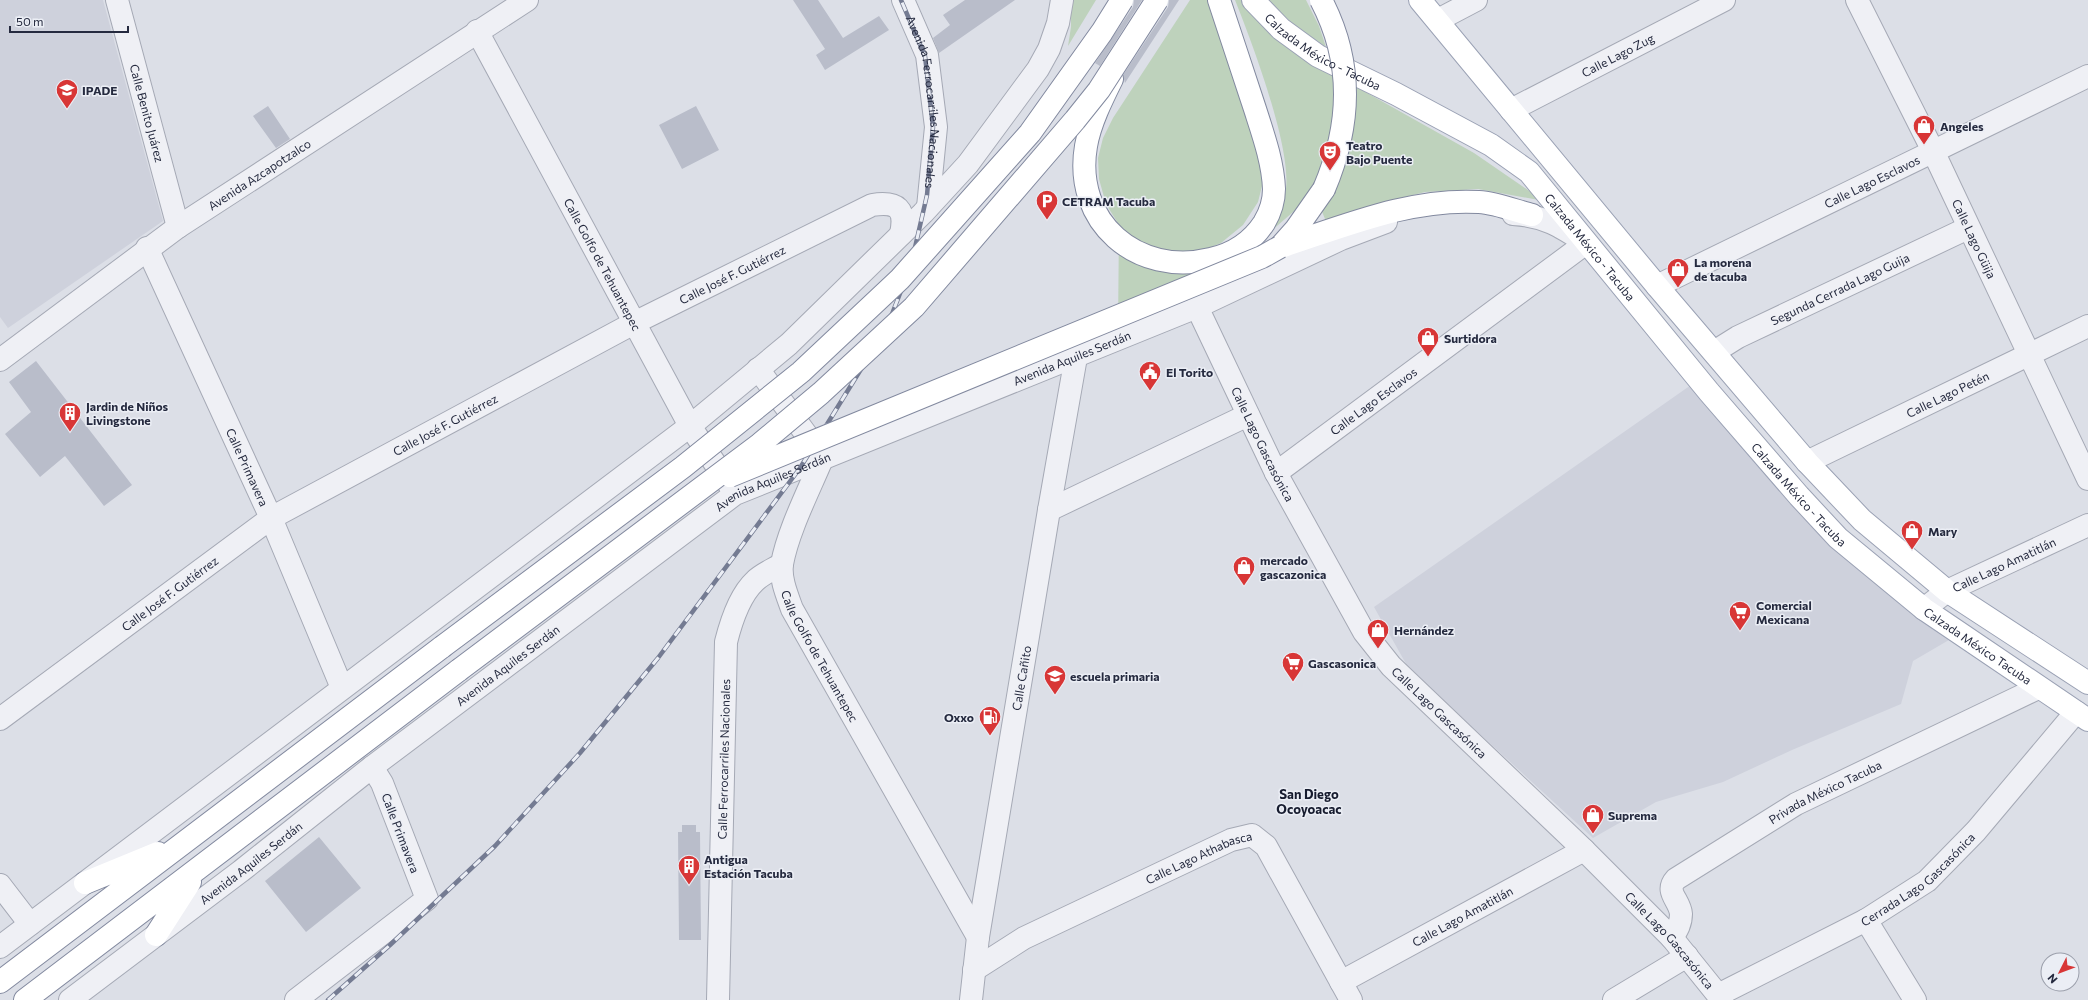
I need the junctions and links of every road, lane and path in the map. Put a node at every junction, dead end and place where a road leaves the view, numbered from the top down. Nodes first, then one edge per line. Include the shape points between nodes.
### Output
1 (117, 0) edge
2 (527, 0) edge
3 (903, 0) edge
4 (1062, 0) edge
5 (1122, 0) edge
6 (1157, 0) edge
7 (1219, 0) edge
8 (1253, 0) edge
9 (1321, 0) edge
10 (1420, 0) edge
11 (1476, 0) edge
12 (1724, 0) edge
13 (1857, 0) edge
14 (1438, 20) junction
15 (477, 31) junction
16 (1129, 45) junction
17 (2088, 76) edge
18 (1511, 110) junction
19 (1933, 151) junction
20 (928, 207) junction
21 (1532, 215) junction
22 (178, 226) junction
23 (1968, 228) junction
24 (902, 234) junction
25 (1586, 243) junction
26 (1280, 247) junction
27 (147, 248) junction
28 (1657, 286) junction
29 (1197, 307) junction
30 (634, 323) junction
31 (2088, 326) edge
32 (1714, 352) junction
33 (2029, 355) junction
34 (1076, 356) junction
35 (0, 360) edge
36 (758, 369) junction
37 (1248, 416) junction
38 (690, 426) junction
39 (822, 459) junction
40 (1807, 462) junction
41 (1276, 473) junction
42 (2088, 479) edge
43 (699, 488) junction
44 (735, 494) junction
45 (1049, 510) junction
46 (272, 518) junction
47 (2088, 525) edge
48 (782, 564) junction
49 (1871, 565) joint
50 (1947, 591) junction
51 (1924, 609) junction
52 (2088, 683) edge
53 (342, 688) junction
54 (2038, 688) junction
55 (2082, 716) edge
56 (0, 719) edge
57 (372, 767) junction
58 (185, 842) junction
59 (1584, 850) junction
60 (198, 869) junction
61 (85, 883) junction
62 (0, 885) edge
63 (1866, 920) junction
64 (30, 924) junction
65 (156, 935) junction
66 (978, 937) junction
67 (1672, 938) junction
68 (0, 947) edge
69 (1687, 956) junction
70 (974, 970) junction
71 (0, 982) edge
72 (1346, 991) edge
73 (80, 997) edge
74 (1720, 998) edge
75 (25, 1000) edge
76 (296, 1000) edge
77 (718, 1000) edge
78 (970, 1000) edge
79 (1614, 1000) edge
80 (1915, 1000) edge

1 - 22 street, Calle Benito Juárez
2 - 15 street, Avenida Azcapotzalco
3 - 20 street, Avenida Ferrocarriles Nacionales via 927,55 936,127
4 - 20 street via 1058,23 1049,49 1038,69 968,164
5 - 58 main road, bridge via 1030,133 900,279 801,372 683,467
6 - 16 main road, Avenida Aquiles Serdán, bridge
7 - 16 main road, bridge via 1252,100 1274,189 1270,209 1259,230 1247,243 1231,253 1206,260 1176,263 1146,256 1123,244 1105,227 1091,204 1085,180 1089,133
8 - 25 main road, Calzada México - Tacuba via 1281,29 1318,56 1491,145 1529,172
9 - 26 main road, bridge via 1333,22 1342,57 1346,95 1342,137 1335,164 1324,189
10 - 14 main road, Calzada México - Tacuba
11 - 14 street
12 - 18 street, Calle Lago Zug
13 - 19 street, Calle Lago Güija
14 - 18 main road, Calzada México - Tacuba
15 - 22 street, Avenida Azcapotzalco
15 - 30 street, Calle Golfo de Tehuantepec
16 - 43 main road, Avenida Aquiles Serdán, bridge via 1099,90 1053,149 914,307 821,393 760,444
17 - 19 street, Calle Lago Esclavos
18 - 28 main road, Calzada México - Tacuba
19 - 23 street, Calle Lago Güija
19 - 28 street, Calle Lago Esclavos
20 - 24 street
21 - 25 street, Avenida Aquiles Serdán via 1552,222
21 - 26 main road via 1480,202 1428,203 1390,211
21 - 29 street, Avenida Aquiles Serdán via 1450,209 1381,224 1341,239
22 - 27 street, Avenida Azcapotzalco
23 - 32 street, Segunda Cerrada Lago Guija via 1738,337
23 - 33 street, Calle Lago Güija
24 - 30 street, Calle José F. Gutiérrez via 904,219 901,212 894,206 883,203 872,205
24 - 36 street via 789,344
25 - 41 street, Calle Lago Esclavos
25 - 49 main road, Calzada México - Tacuba via 1799,496 1838,538
26 - 43 main road, bridge via 1262,257
27 - 35 street, Avenida Azcapotzalco
27 - 46 street, Calle Primavera
28 - 32 main road, Calzada México - Tacuba
29 - 34 street, Avenida Aquiles Serdán
29 - 37 street, Calle Lago Gascasónica
30 - 38 street, Calle Golfo de Tehuantepec
30 - 46 street, Calle José F. Gutiérrez
31 - 33 street, Calle Lago Petén
32 - 40 main road, Calzada México - Tacuba
33 - 40 street, Calle Lago Petén
33 - 42 street, Calle Lago Güija
34 - 39 street, Avenida Aquiles Serdán
34 - 45 street, Calle Cañito
36 - 38 street
36 - 39 street
37 - 41 street, Calle Lago Gascasónica
37 - 45 street
38 - 44 street, Calle Golfo de Tehuantepec
38 - 53 street
39 - 44 street, Avenida Aquiles Serdán
39 - 48 street, Calle Golfo de Tehuantepec via 790,537
40 - 50 main road, Calzada México - Tacuba via 1862,520
41 - 59 street, Calle Lago Gascasónica via 1364,632 1391,666
43 - 60 main road, Avenida Aquiles Serdán, bridge
44 - 57 street, Avenida Aquiles Serdán
45 - 66 street, Calle Cañito
46 - 53 street, Calle Primavera
46 - 56 street, Calle José F. Gutiérrez
47 - 50 street, Calle Lago Amatitlán
48 - 66 street, Calle Golfo de Tehuantepec via 784,586 792,609
48 - 77 street, Calle Ferrocarriles Nacionales via 755,581 740,603 726,642
49 - 51 main road, Calzada México Tacuba
50 - 51 street, Calle Lago Amatitlán
50 - 52 main road
51 - 54 main road, Calzada México Tacuba
53 - 61 street
54 - 55 main road, Calzada México Tacuba
54 - 67 street, Privada México Tacuba via 1796,804 1676,879 1671,884 1671,890 1681,913 1679,926
55 - 63 street, Cerrada Lago Gascasónica via 1927,881
57 - 65 street, Avenida Aquiles Serdán
57 - 76 street, Calle Primavera via 382,784 427,899
58 - 61 main road
58 - 71 main road
59 - 67 street, Calle Lago Gascasónica
59 - 72 street, Calle Lago Amatitlán
60 - 65 main road
60 - 75 main road, Avenida Aquiles Serdán
61 - 64 street
62 - 64 street
63 - 74 street, Cerrada Lago Gascasónica
63 - 80 street
64 - 68 street
65 - 73 street, Avenida Aquiles Serdán
66 - 70 street, Calle Cañito
67 - 69 street, Calle Lago Gascasónica
69 - 74 street, Calle Lago Gascasónica
69 - 79 street
70 - 72 street, Calle Lago Athabasca via 1024,938 1231,840 1252,835 1266,846
70 - 78 street, Calle Cañito

